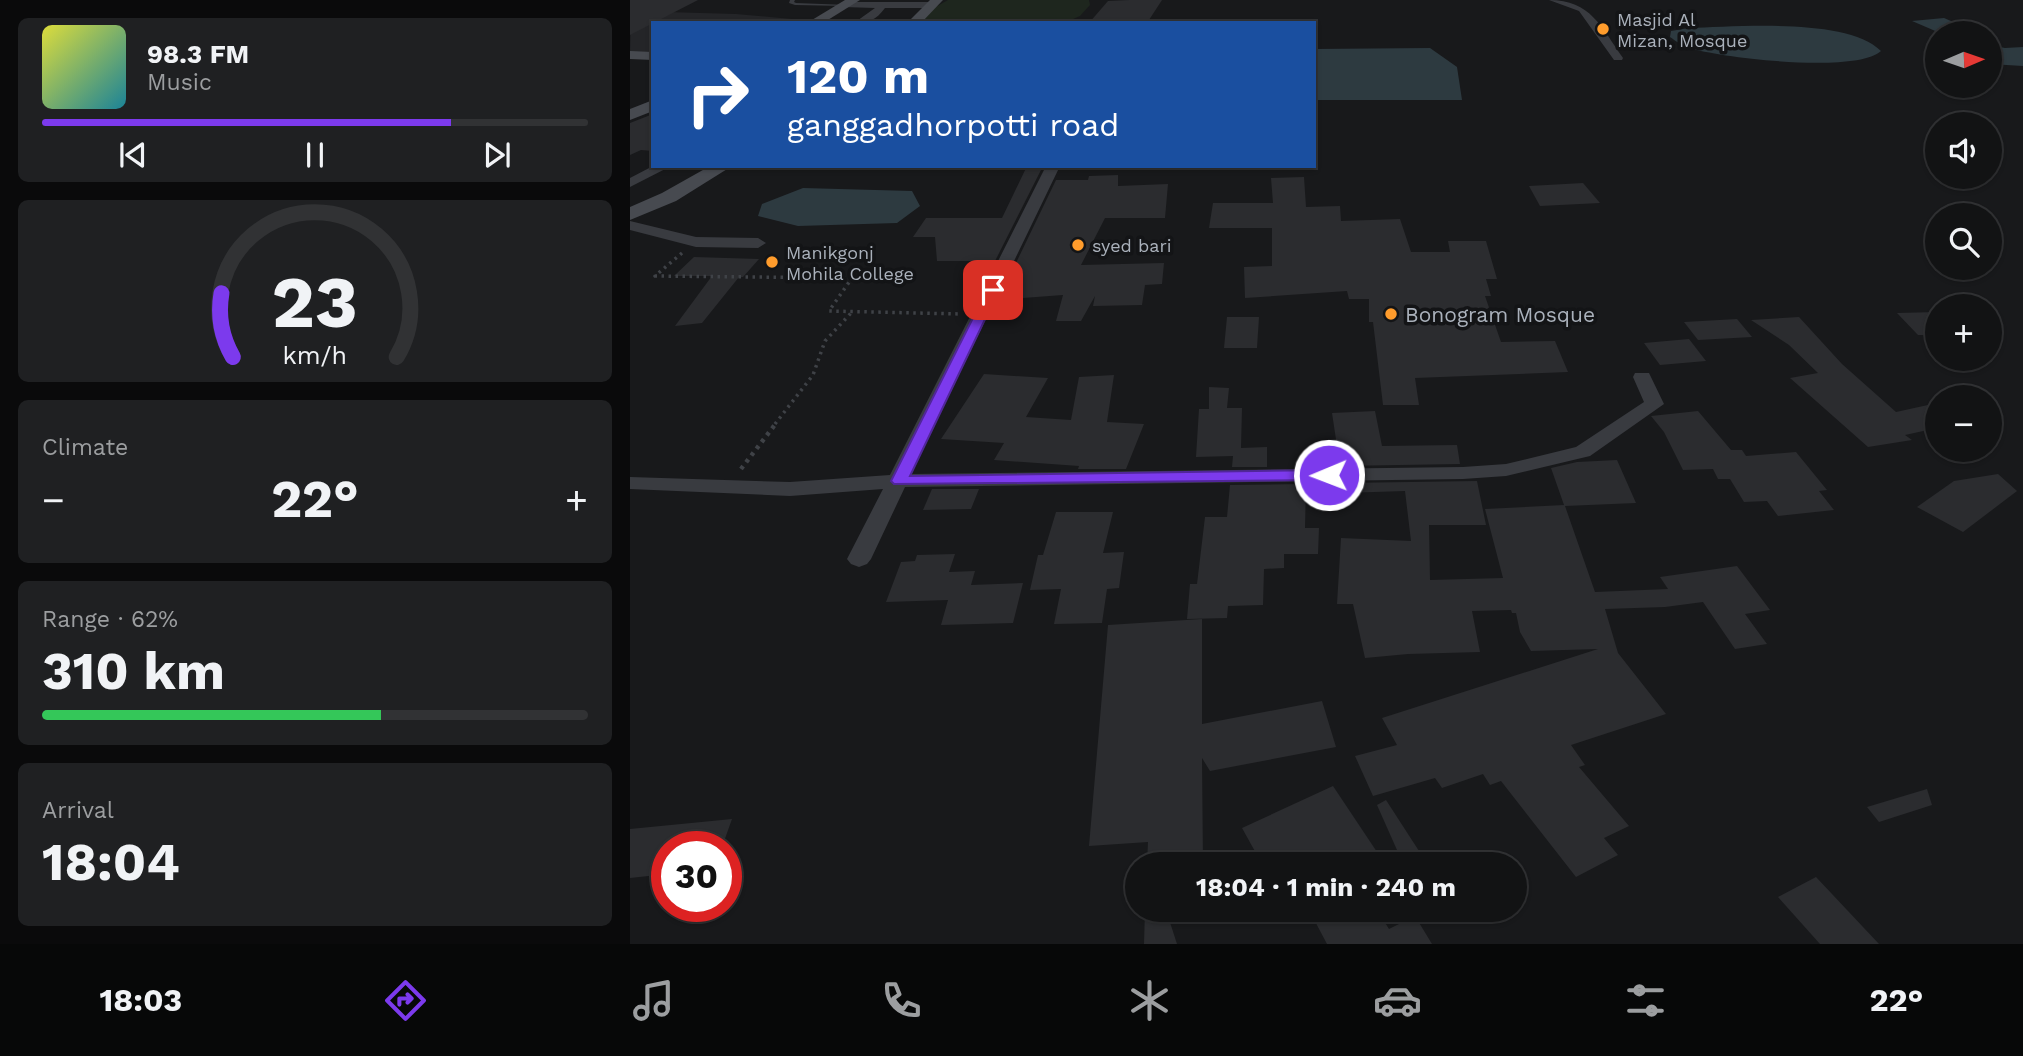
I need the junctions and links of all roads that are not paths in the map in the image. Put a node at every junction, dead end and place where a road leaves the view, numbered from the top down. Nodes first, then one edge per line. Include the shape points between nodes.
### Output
1 (793, 0) edge
2 (1554, 0) edge
3 (850, 2) edge
4 (931, 3) edge
5 (885, 5) junction
6 (817, 21) edge
7 (863, 21) edge
8 (915, 21) edge
9 (630, 55) edge
10 (651, 56) edge
11 (1618, 58) dead end
12 (651, 106) edge
13 (630, 115) edge
14 (660, 168) edge
15 (720, 168) edge
16 (1052, 168) edge
17 (630, 183) edge
18 (630, 214) edge
19 (630, 225) edge
20 (758, 243) dead end
21 (1642, 377) dead end
22 (899, 481) junction
23 (630, 483) edge
24 (859, 559) dead end

1 - 3 lane via 795,4
2 - 11 street via 1582,9
3 - 5 street
3 - 6 street
4 - 5 street
4 - 8 street
5 - 7 street
9 - 10 street
12 - 13 street
14 - 17 street
15 - 18 street
16 - 22 street
19 - 20 street via 695,242
21 - 22 street via 1654,404 1583,452 1506,470
22 - 23 street via 790,489
22 - 24 street

